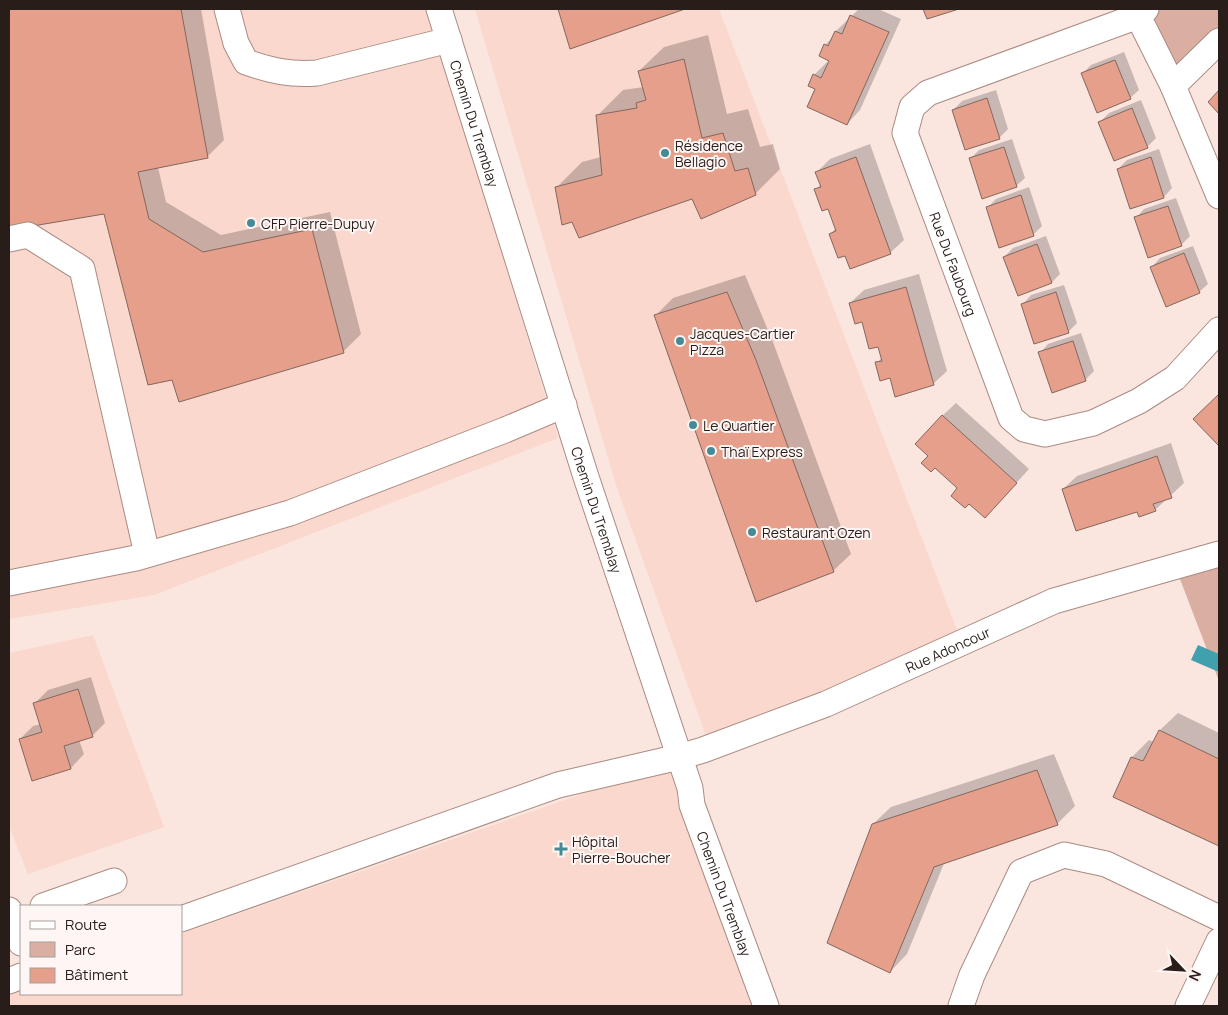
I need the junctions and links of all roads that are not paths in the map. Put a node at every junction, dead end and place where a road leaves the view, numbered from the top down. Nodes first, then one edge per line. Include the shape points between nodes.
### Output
1 (227, 9) edge
2 (439, 9) edge
3 (1142, 13) edge
4 (449, 40) junction
5 (1219, 41) edge
6 (1173, 86) junction
7 (1219, 196) edge
8 (9, 239) edge
9 (1219, 330) edge
10 (564, 405) junction
11 (148, 554) junction
12 (1219, 554) edge
13 (9, 583) edge
14 (679, 758) junction
15 (114, 881) dead end
16 (46, 905) edge
17 (14, 914) edge
18 (1219, 918) edge
19 (182, 919) edge
20 (20, 938) edge
21 (1219, 941) edge
22 (766, 1006) edge
23 (961, 1006) edge
24 (1188, 1006) edge

1 - 4 street via 236,43 246,62 270,71 296,75 317,73
2 - 4 street, Chemin Du Tremblay
3 - 6 street, Rue Du Faubourg
3 - 9 street, Rue Du Faubourg via 928,93 912,107 905,133 1011,418 1024,429 1045,434 1092,423 1139,401 1175,378
4 - 10 street, Chemin Du Tremblay
5 - 6 street
6 - 7 street, Rue Du Faubourg
8 - 11 street via 28,235 82,269
10 - 11 street via 290,512
10 - 14 street, Chemin Du Tremblay
11 - 13 street
12 - 14 street, Rue Adoncour via 1054,601 826,704
14 - 19 street, Rue Adoncour via 558,785
14 - 22 street, Chemin Du Tremblay via 690,788 692,805
15 - 16 street
17 - 20 street
18 - 23 street via 1106,864 1064,855 1022,872 972,975
21 - 24 street

